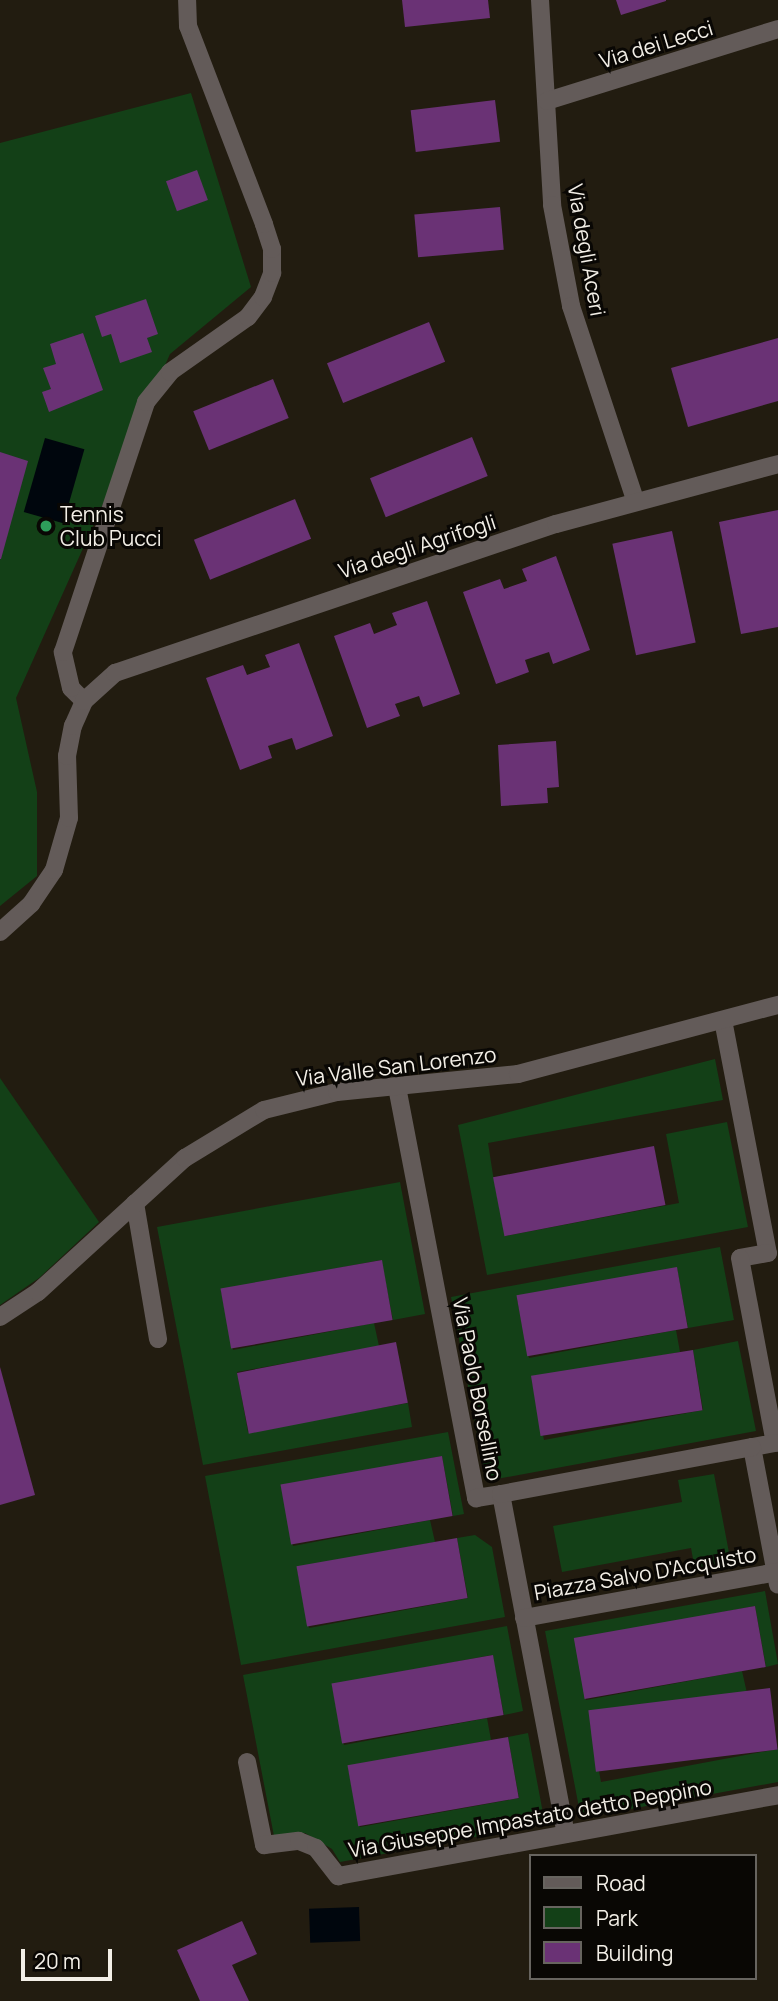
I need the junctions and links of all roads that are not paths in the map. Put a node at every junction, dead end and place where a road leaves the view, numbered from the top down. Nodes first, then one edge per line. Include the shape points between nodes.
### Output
1 (187, 0) edge
2 (540, 0) edge
3 (778, 29) edge
4 (547, 101) junction
5 (778, 464) edge
6 (635, 499) junction
7 (84, 701) junction
8 (0, 932) edge
9 (778, 1005) edge
10 (723, 1020) junction
11 (397, 1087) junction
12 (135, 1203) junction
13 (0, 1317) edge
14 (158, 1339) dead end
15 (752, 1447) junction
16 (500, 1494) junction
17 (777, 1576) edge
18 (524, 1618) junction
19 (247, 1762) dead end
20 (778, 1795) edge
21 (566, 1835) junction

1 - 7 street via 188,26 272,248 272,273 264,297 248,317 170,372 146,402 63,652 71,688
2 - 4 street, Via degli Aceri
3 - 4 street, Via dei Lecci
4 - 6 street, Via degli Aceri via 552,205 571,306
5 - 6 street, Via degli Agrifogli
6 - 7 street, Via degli Agrifogli via 134,664 105,680
7 - 8 street via 69,741 69,818 60,855 41,892
9 - 10 street, Via Valle San Lorenzo
10 - 11 street, Via Valle San Lorenzo via 518,1074
10 - 15 street via 768,1253 740,1258 775,1443
11 - 12 street, Via Valle San Lorenzo via 313,1096 264,1110 200,1147
11 - 16 street, Via Paolo Borsellino via 476,1498
12 - 13 street, Via Valle San Lorenzo via 38,1292
12 - 14 street
15 - 16 street
15 - 17 street
16 - 18 street, Via Paolo Borsellino
17 - 18 street, Piazza Salvo D'Acquisto
18 - 21 street, Via Paolo Borsellino
19 - 21 street, Via Giuseppe Impastato detto Peppino via 264,1845 299,1841 316,1848 338,1876
20 - 21 street, Via Giuseppe Impastato detto Peppino

